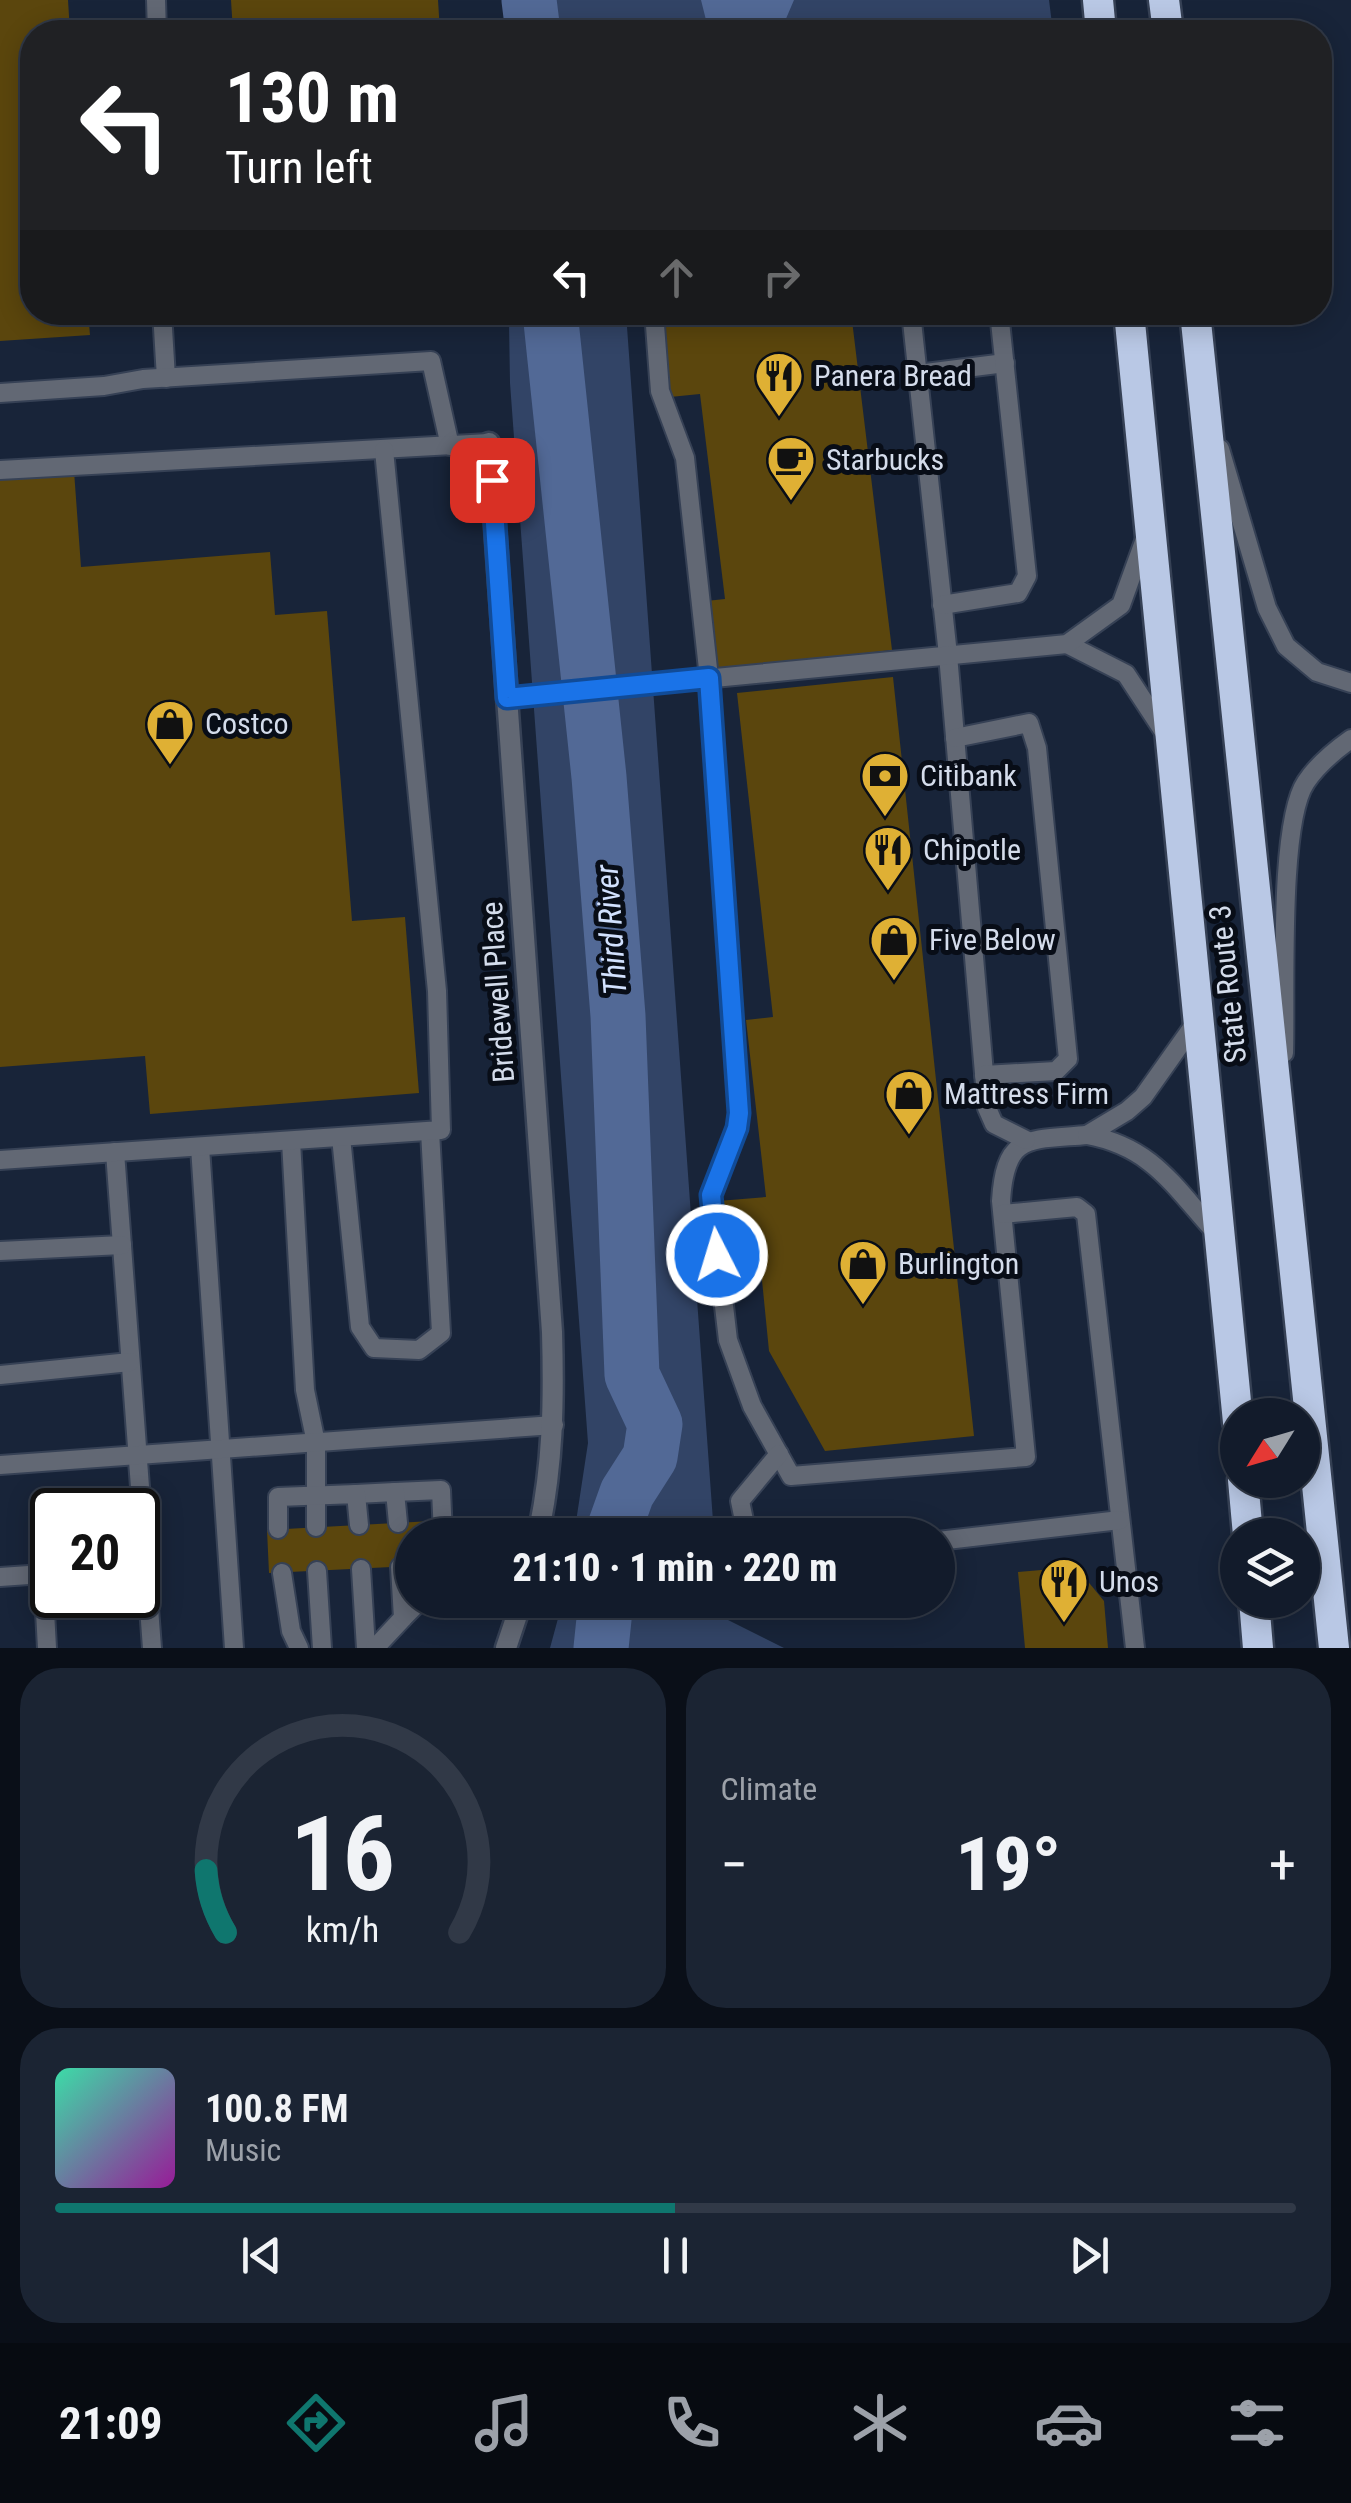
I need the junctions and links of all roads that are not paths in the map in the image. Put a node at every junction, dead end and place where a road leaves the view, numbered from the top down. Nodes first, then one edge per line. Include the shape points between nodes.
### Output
1 (163, 325) edge
2 (655, 325) edge
3 (912, 325) edge
4 (1001, 325) edge
5 (1130, 325) edge
6 (1197, 325) edge
7 (1005, 363) junction
8 (918, 374) junction
9 (166, 378) junction
10 (0, 393) edge
11 (1204, 396) junction
12 (489, 444) joint
13 (450, 446) junction
14 (384, 450) junction
15 (0, 470) edge
16 (1150, 525) junction
17 (942, 605) junction
18 (1067, 644) junction
19 (948, 655) junction
20 (709, 678) junction
21 (1351, 684) edge
22 (507, 698) junction
23 (954, 738) junction
24 (1351, 739) edge
25 (1172, 744) junction
26 (1200, 1018) junction
27 (984, 1075) junction
28 (430, 1131) junction
29 (1087, 1135) junction
30 (342, 1137) junction
31 (1026, 1140) junction
32 (291, 1141) junction
33 (200, 1147) junction
34 (115, 1152) junction
35 (0, 1160) edge
36 (1282, 1163) junction
37 (1003, 1214) junction
38 (1220, 1238) junction
39 (122, 1245) junction
40 (0, 1251) edge
41 (130, 1362) junction
42 (0, 1375) edge
43 (1236, 1398) edge
44 (554, 1425) junction
45 (316, 1442) junction
46 (220, 1450) junction
47 (780, 1454) junction
48 (136, 1457) junction
49 (0, 1466) edge
50 (396, 1492) junction
51 (356, 1494) junction
52 (316, 1495) junction
53 (398, 1518) edge
54 (443, 1518) edge
55 (542, 1518) edge
56 (743, 1518) edge
57 (1120, 1520) junction
58 (359, 1525) dead end
59 (316, 1527) dead end
60 (278, 1529) dead end
61 (955, 1538) edge
62 (361, 1569) dead end
63 (317, 1571) dead end
64 (282, 1573) dead end
65 (0, 1578) edge
66 (403, 1618) edge
67 (516, 1618) edge
68 (1256, 1618) edge
69 (1351, 1622) edge
70 (47, 1648) edge
71 (152, 1648) edge
72 (234, 1648) edge
73 (299, 1648) edge
74 (322, 1648) edge
75 (366, 1648) edge
76 (376, 1648) edge
77 (506, 1648) edge
78 (1135, 1648) edge
79 (1258, 1648) edge
80 (1334, 1648) edge

1 - 9 lane
2 - 20 lane via 660,391 685,458
3 - 8 lane
4 - 7 lane
5 - 16 highway, State Route 3
6 - 11 highway, State Route 3
7 - 8 lane
7 - 17 lane via 1026,576 1018,593
8 - 17 lane
9 - 10 lane
9 - 13 lane via 431,361
11 - 21 lane via 1267,608 1286,646 1317,672
11 - 36 highway, State Route 3
12 - 13 lane
12 - 22 street, Bridewell Place
13 - 14 lane
14 - 15 lane
14 - 28 lane via 437,991 442,1130
16 - 18 lane via 1121,605
16 - 25 highway, State Route 3
17 - 19 lane
18 - 19 lane
18 - 25 lane via 1126,674
19 - 20 lane
19 - 23 lane
20 - 22 lane
20 - 47 lane via 739,1113 711,1195 728,1340 752,1406
22 - 44 street, Bridewell Place
23 - 27 lane
23 - 27 lane via 1029,723 1037,748 1068,1059 1056,1071
24 - 36 lane via 1304,784 1290,830
25 - 26 highway, State Route 3
26 - 29 lane via 1143,1097
26 - 38 highway, State Route 3
27 - 31 lane via 994,1124
28 - 30 lane
28 - 30 lane via 442,1333 419,1350 374,1348 360,1327
29 - 31 lane
29 - 38 lane via 1146,1157
30 - 32 lane
31 - 37 lane via 1003,1173
32 - 33 lane
32 - 45 lane via 305,1390
33 - 34 lane
33 - 46 lane
34 - 35 lane
34 - 39 lane
36 - 69 highway
36 - 80 highway, State Route 3
37 - 47 lane via 1026,1458 791,1476
37 - 57 lane via 1077,1207 1086,1214
38 - 43 highway, State Route 3
39 - 40 lane
39 - 41 lane
41 - 42 lane
41 - 48 lane
44 - 45 lane
44 - 55 street, Bridewell Place
45 - 46 lane
45 - 52 lane
46 - 48 lane
46 - 72 lane
47 - 56 lane via 740,1500
48 - 49 lane
48 - 71 lane
50 - 51 lane
50 - 53 lane
50 - 54 lane via 442,1490
51 - 52 lane
51 - 58 lane
52 - 59 lane
52 - 60 lane via 278,1497
57 - 61 lane
57 - 78 lane
62 - 75 lane
63 - 74 lane
64 - 73 lane
65 - 70 lane via 43,1574
66 - 76 lane
67 - 77 street
68 - 79 highway

